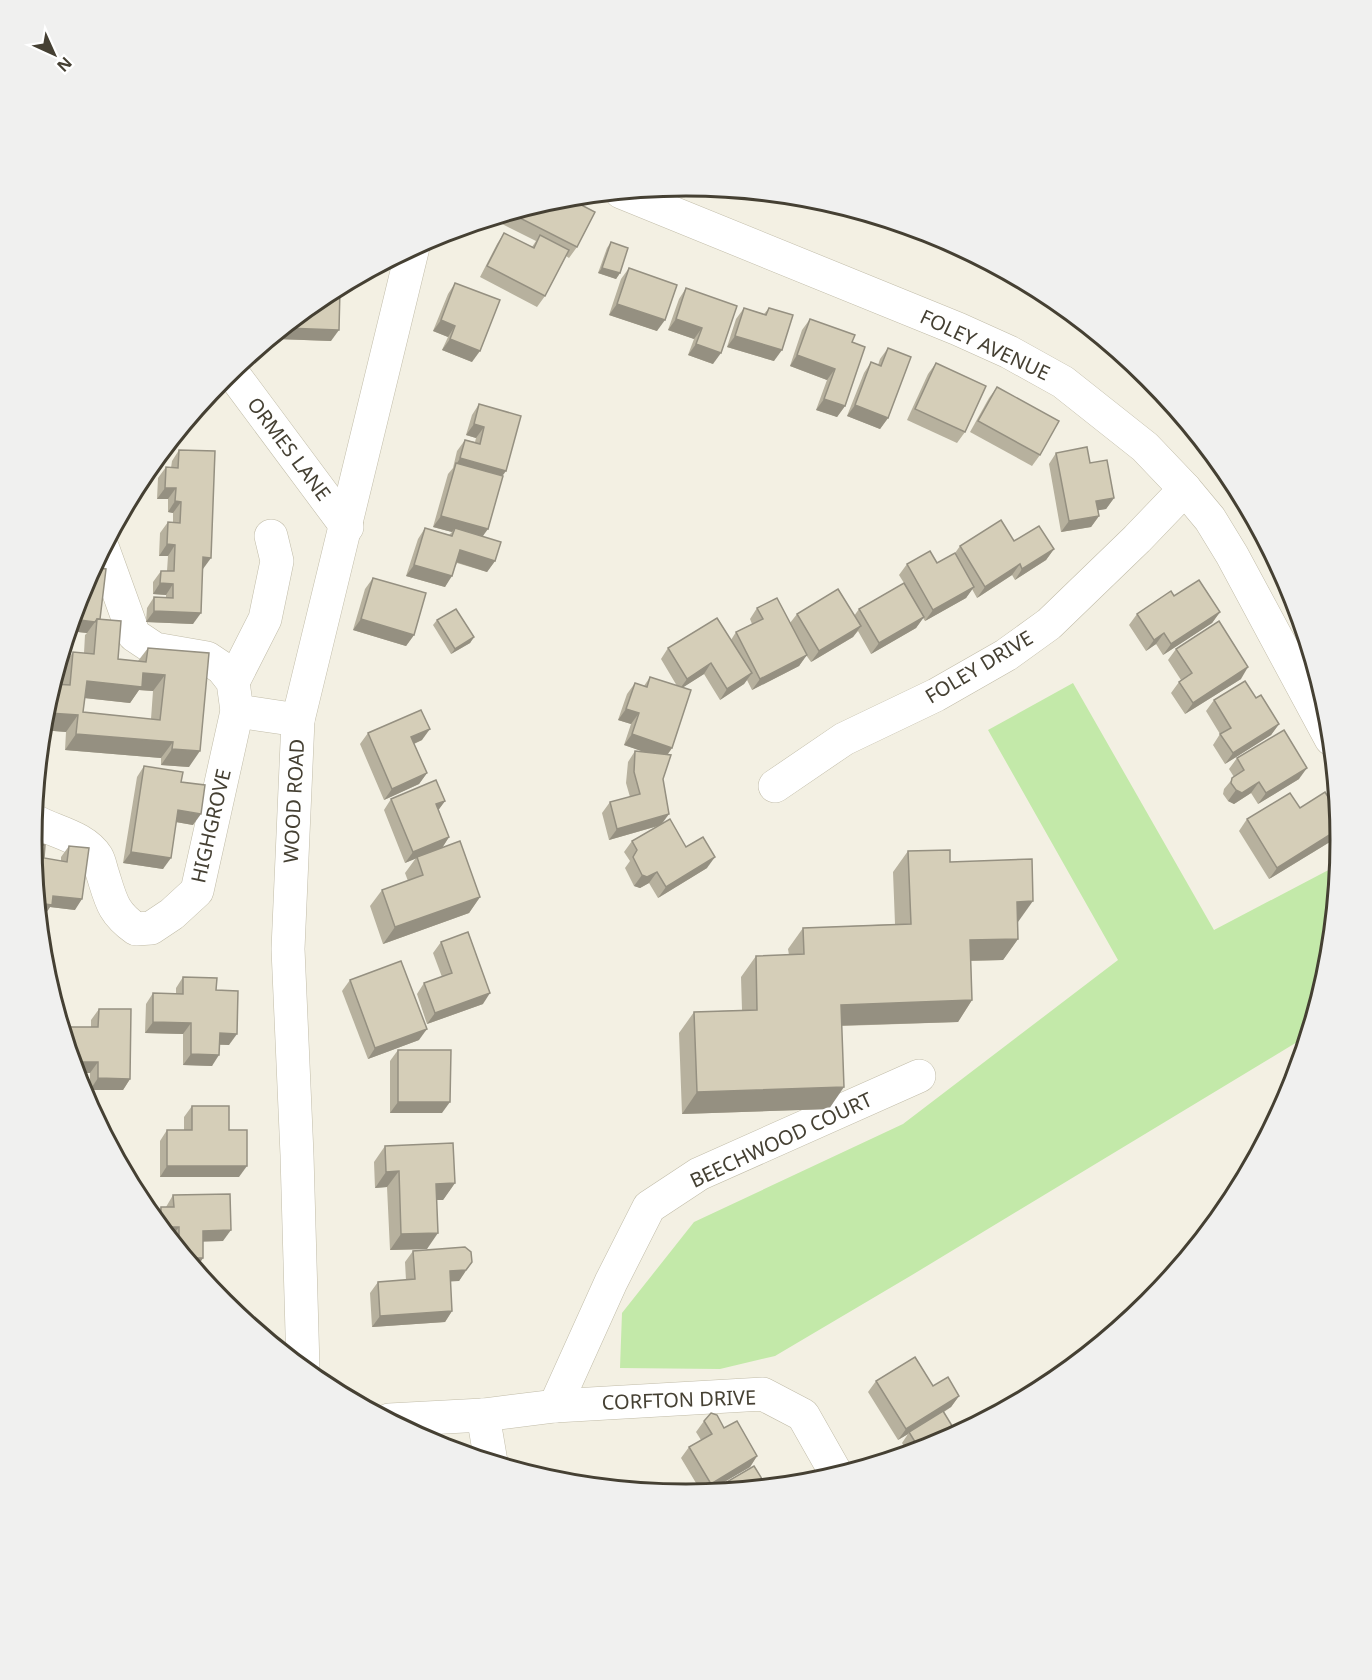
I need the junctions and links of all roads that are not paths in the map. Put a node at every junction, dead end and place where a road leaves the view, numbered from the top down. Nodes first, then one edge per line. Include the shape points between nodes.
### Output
1 (636, 198) edge
2 (410, 258) edge
3 (237, 379) edge
4 (1185, 489) junction
5 (347, 527) junction
6 (271, 536) dead end
7 (106, 559) edge
8 (235, 696) junction
9 (1318, 715) edge
10 (298, 720) junction
11 (775, 786) dead end
12 (42, 824) edge
13 (919, 1076) dead end
14 (303, 1357) edge
15 (555, 1406) junction
16 (483, 1415) junction
17 (404, 1419) edge
18 (489, 1453) edge
19 (832, 1467) edge

1 - 4 street, FOLEY AVENUE via 1009,352 1080,395 1145,447
2 - 5 street, WOOD ROAD
3 - 5 street, ORMES LANE
4 - 9 street, FOLEY AVENUE via 1232,555
4 - 11 street, FOLEY DRIVE via 1048,624 1006,656 844,739
5 - 10 street, WOOD ROAD
6 - 8 street, HIGHGROVE via 277,561 265,619
7 - 8 street via 134,635 155,649 207,658 222,668
8 - 10 street
8 - 12 street, HIGHGROVE via 197,891 151,928 136,929 114,908 97,857 86,845
10 - 14 street, WOOD ROAD via 288,949
13 - 15 street, BEECHWOOD COURT via 699,1174 649,1207
15 - 16 street, CORFTON DRIVE
15 - 19 street, CORFTON DRIVE via 763,1394 803,1416
16 - 17 street, CORFTON DRIVE
16 - 18 street

